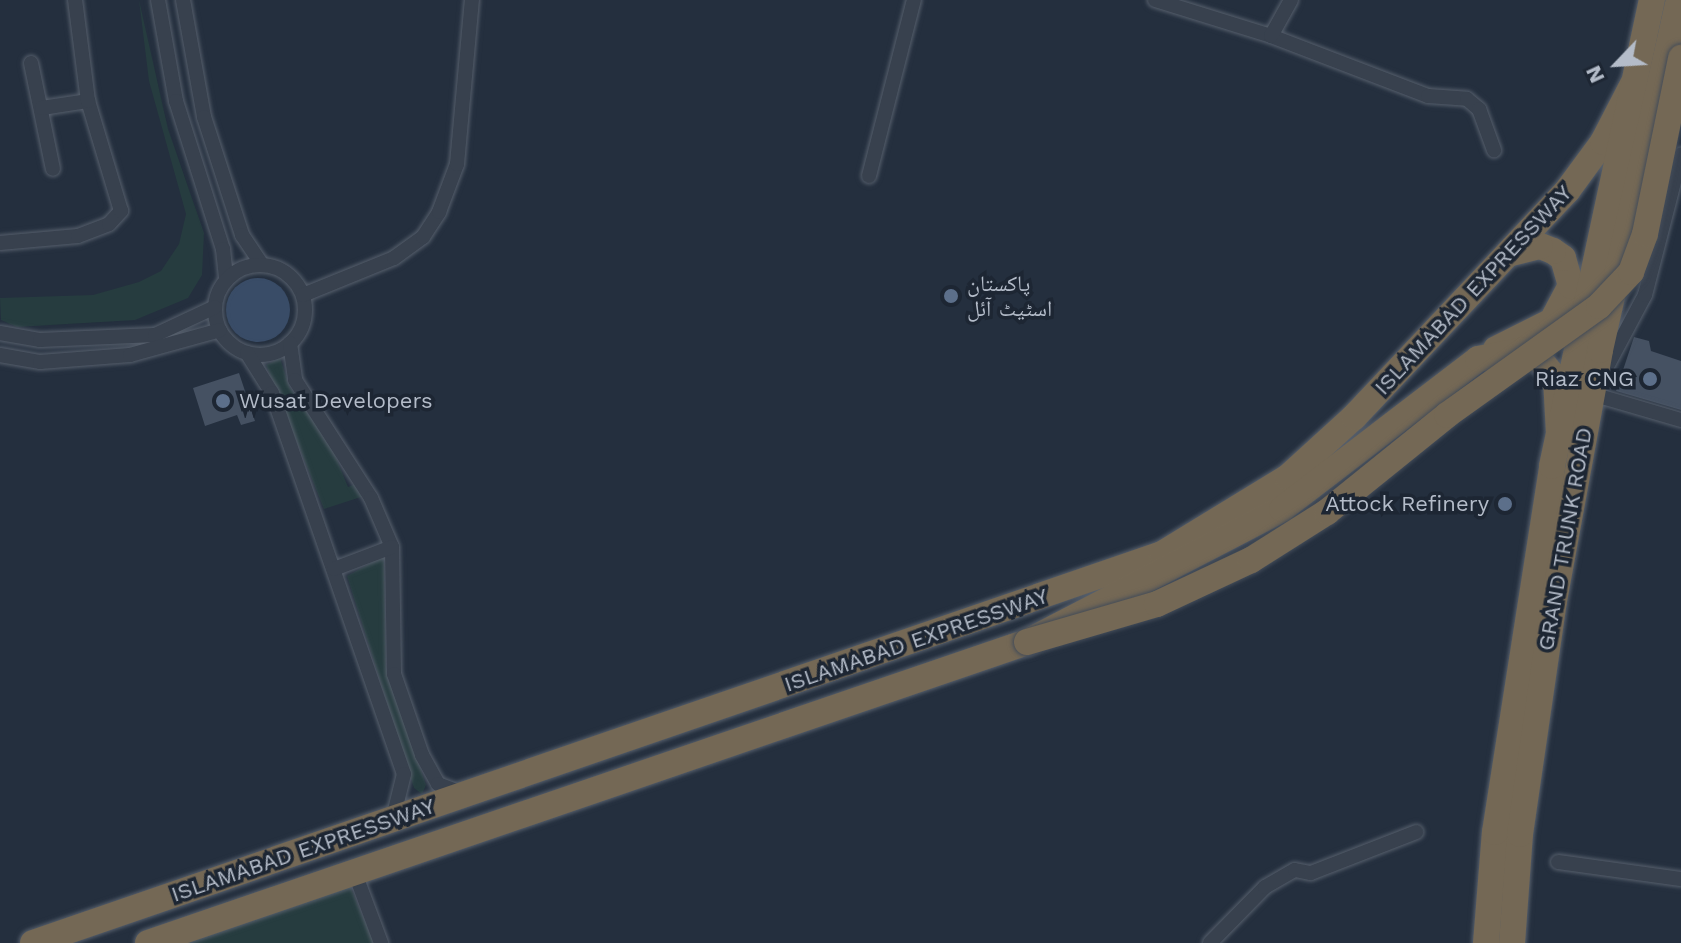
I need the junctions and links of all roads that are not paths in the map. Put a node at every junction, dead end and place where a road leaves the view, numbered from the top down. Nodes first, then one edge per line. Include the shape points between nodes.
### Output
1 (75, 0) edge
2 (158, 0) edge
3 (183, 0) edge
4 (472, 0) edge
5 (914, 0) edge
6 (1155, 0) edge
7 (1291, 0) edge
8 (1652, 0) edge
9 (1679, 0) edge
10 (1271, 36) junction
11 (1681, 58) edge
12 (31, 63) dead end
13 (1633, 84) junction
14 (88, 101) junction
15 (42, 108) junction
16 (1494, 150) dead end
17 (1681, 155) edge
18 (53, 169) dead end
19 (869, 176) dead end
20 (0, 243) edge
21 (1508, 254) junction
22 (262, 265) junction
23 (226, 280) junction
24 (303, 295) junction
25 (215, 307) junction
26 (220, 330) junction
27 (0, 333) edge
28 (290, 343) junction
29 (247, 353) junction
30 (0, 355) edge
31 (1478, 359) junction
32 (1591, 395) junction
33 (1681, 420) edge
34 (1559, 435) junction
35 (392, 547) junction
36 (334, 569) junction
37 (1027, 642) junction
38 (464, 794) junction
39 (393, 819) junction
40 (1416, 832) dead end
41 (1558, 862) dead end
42 (356, 876) junction
43 (1681, 879) edge
44 (33, 943) edge
45 (148, 943) edge
46 (381, 943) edge
47 (1210, 943) edge
48 (1486, 943) edge
49 (1512, 943) edge

1 - 14 street
2 - 23 street via 176,101 223,249
3 - 22 street via 204,117 242,235
4 - 24 street via 457,164 439,212 423,237 394,258
5 - 19 street
6 - 10 street
7 - 10 street
8 - 13 highway, GRAND TRUNK ROAD
9 - 32 highway, GRAND TRUNK ROAD
10 - 16 street via 1428,96 1475,103
11 - 37 highway, bridge via 1645,234 1631,272 1599,306 1447,415 1327,512 1251,560 1157,604
12 - 15 street
13 - 21 highway, ISLAMABAD EXPRESSWAY via 1597,150
13 - 34 highway, GRAND TRUNK ROAD
14 - 15 street
14 - 20 street via 121,211 109,224 78,236
15 - 18 street
17 - 32 street via 1645,295
21 - 31 highway via 1540,246 1563,258 1571,286 1567,302 1552,321
21 - 38 highway, ISLAMABAD EXPRESSWAY via 1354,417 1288,477 1162,554
22 - 23 street
22 - 24 street via 281,270
23 - 25 street
24 - 28 street via 304,315
25 - 26 street
25 - 27 street via 155,335 40,340
26 - 29 street
26 - 30 street via 130,355 40,362
28 - 29 street via 277,352
28 - 35 street via 295,380 371,498
29 - 36 street via 272,393
31 - 34 highway via 1524,350 1541,361 1556,379
31 - 37 highway via 1282,509
32 - 33 street
32 - 49 highway, GRAND TRUNK ROAD via 1540,681
34 - 48 highway, GRAND TRUNK ROAD via 1517,680
35 - 36 street
35 - 38 street via 398,688 429,772 438,784
36 - 39 street via 406,782
37 - 42 highway, ISLAMABAD EXPRESSWAY
38 - 39 highway, ISLAMABAD EXPRESSWAY
39 - 44 highway, ISLAMABAD EXPRESSWAY
40 - 47 street via 1311,873 1295,870 1265,887
41 - 43 street
42 - 45 highway, ISLAMABAD EXPRESSWAY
42 - 46 street

